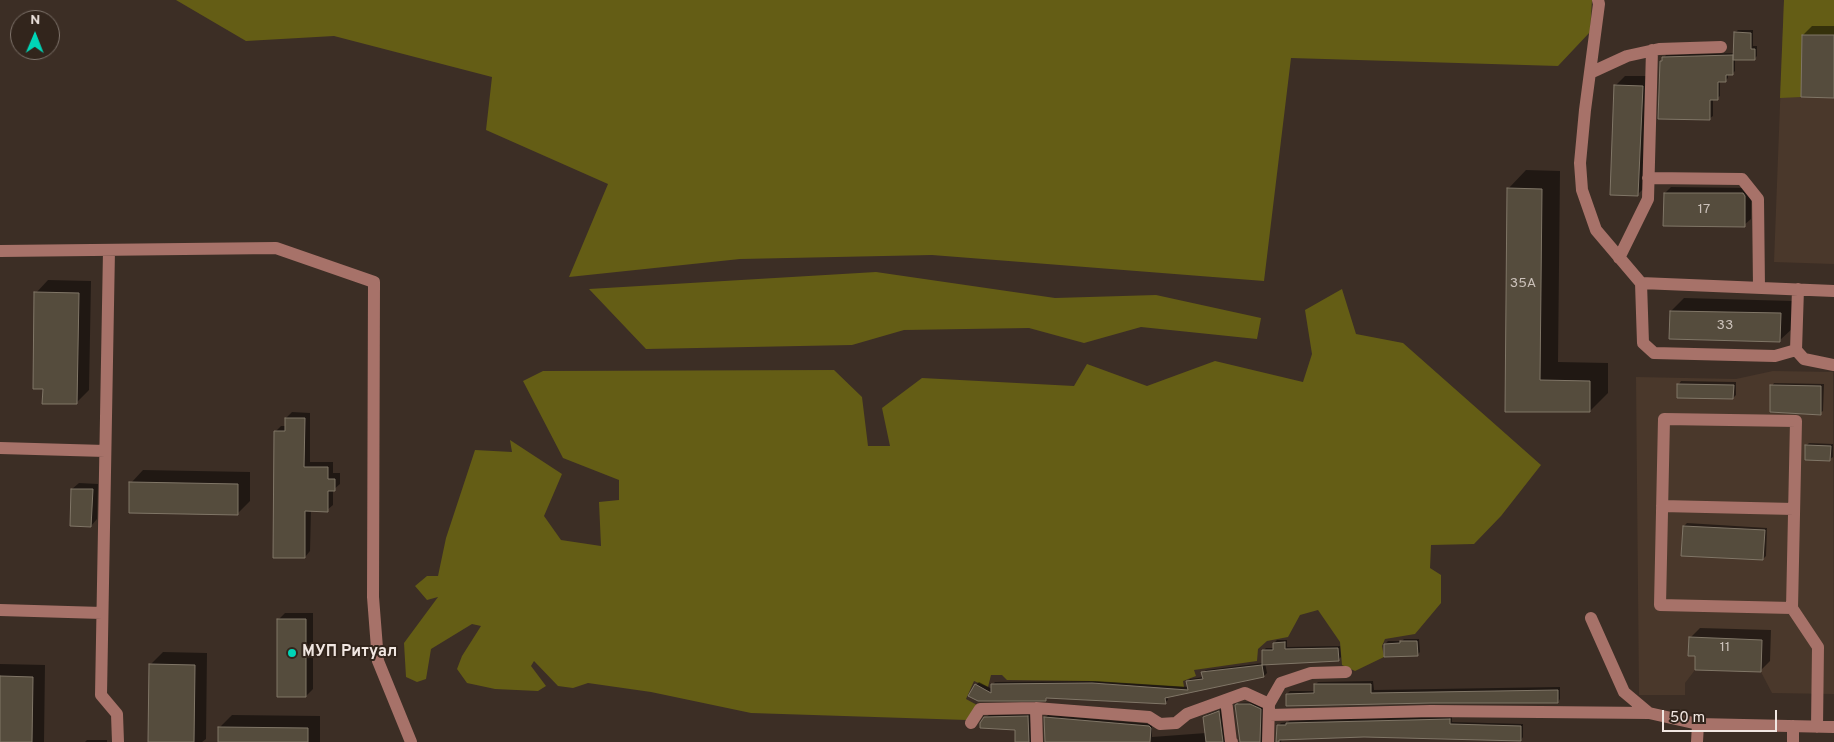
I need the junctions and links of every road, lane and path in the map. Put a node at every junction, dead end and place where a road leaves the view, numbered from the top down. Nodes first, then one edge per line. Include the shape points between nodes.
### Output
1 (1598, 0) edge
2 (1721, 47) dead end
3 (1652, 50) junction
4 (1590, 74) junction
5 (1648, 178) junction
6 (109, 250) junction
7 (0, 251) edge
8 (1619, 258) junction
9 (1641, 284) junction
10 (1759, 288) junction
11 (1798, 289) junction
12 (1834, 290) edge
13 (1796, 350) junction
14 (1834, 365) edge
15 (0, 448) edge
16 (105, 451) junction
17 (1662, 506) junction
18 (1794, 509) junction
19 (1792, 608) junction
20 (0, 610) edge
21 (102, 613) junction
22 (1591, 618) dead end
23 (1346, 672) dead end
24 (1226, 700) junction
25 (1036, 708) junction
26 (1269, 710) junction
27 (1649, 713) junction
28 (971, 723) dead end
29 (1698, 724) junction
30 (1793, 726) junction
31 (1817, 726) junction
32 (1834, 727) edge
33 (118, 742) edge
34 (411, 742) edge
35 (1037, 742) edge
36 (1232, 742) edge
37 (1268, 742) edge
38 (1697, 742) edge
39 (1793, 742) edge

1 - 4 street
2 - 3 street
3 - 4 street via 1627,56
3 - 5 street
4 - 8 street via 1580,164 1582,190 1596,230
5 - 8 street via 1648,198
5 - 10 street via 1742,179 1758,199
6 - 7 street
6 - 16 street
6 - 34 street via 276,248 374,282 373,597 378,661
8 - 9 street
9 - 10 street
9 - 13 street via 1643,343 1654,353 1775,356
10 - 11 street
11 - 12 street
11 - 13 street
13 - 14 street via 1804,359
15 - 16 street
16 - 21 street
17 - 18 street
17 - 18 street via 1664,419 1796,421
17 - 19 street via 1660,605
18 - 19 street
19 - 31 street via 1818,647
20 - 21 street
21 - 33 street via 100,695 117,714
22 - 27 street via 1624,692
23 - 26 street via 1311,673 1281,683
24 - 25 street via 1187,714 1176,723 1160,724 1149,717
24 - 26 street via 1245,693
24 - 36 street
25 - 28 street via 980,709
25 - 35 street
26 - 27 street
26 - 37 street
27 - 29 street
29 - 30 street
29 - 38 street
30 - 31 street
30 - 39 street
31 - 32 street

